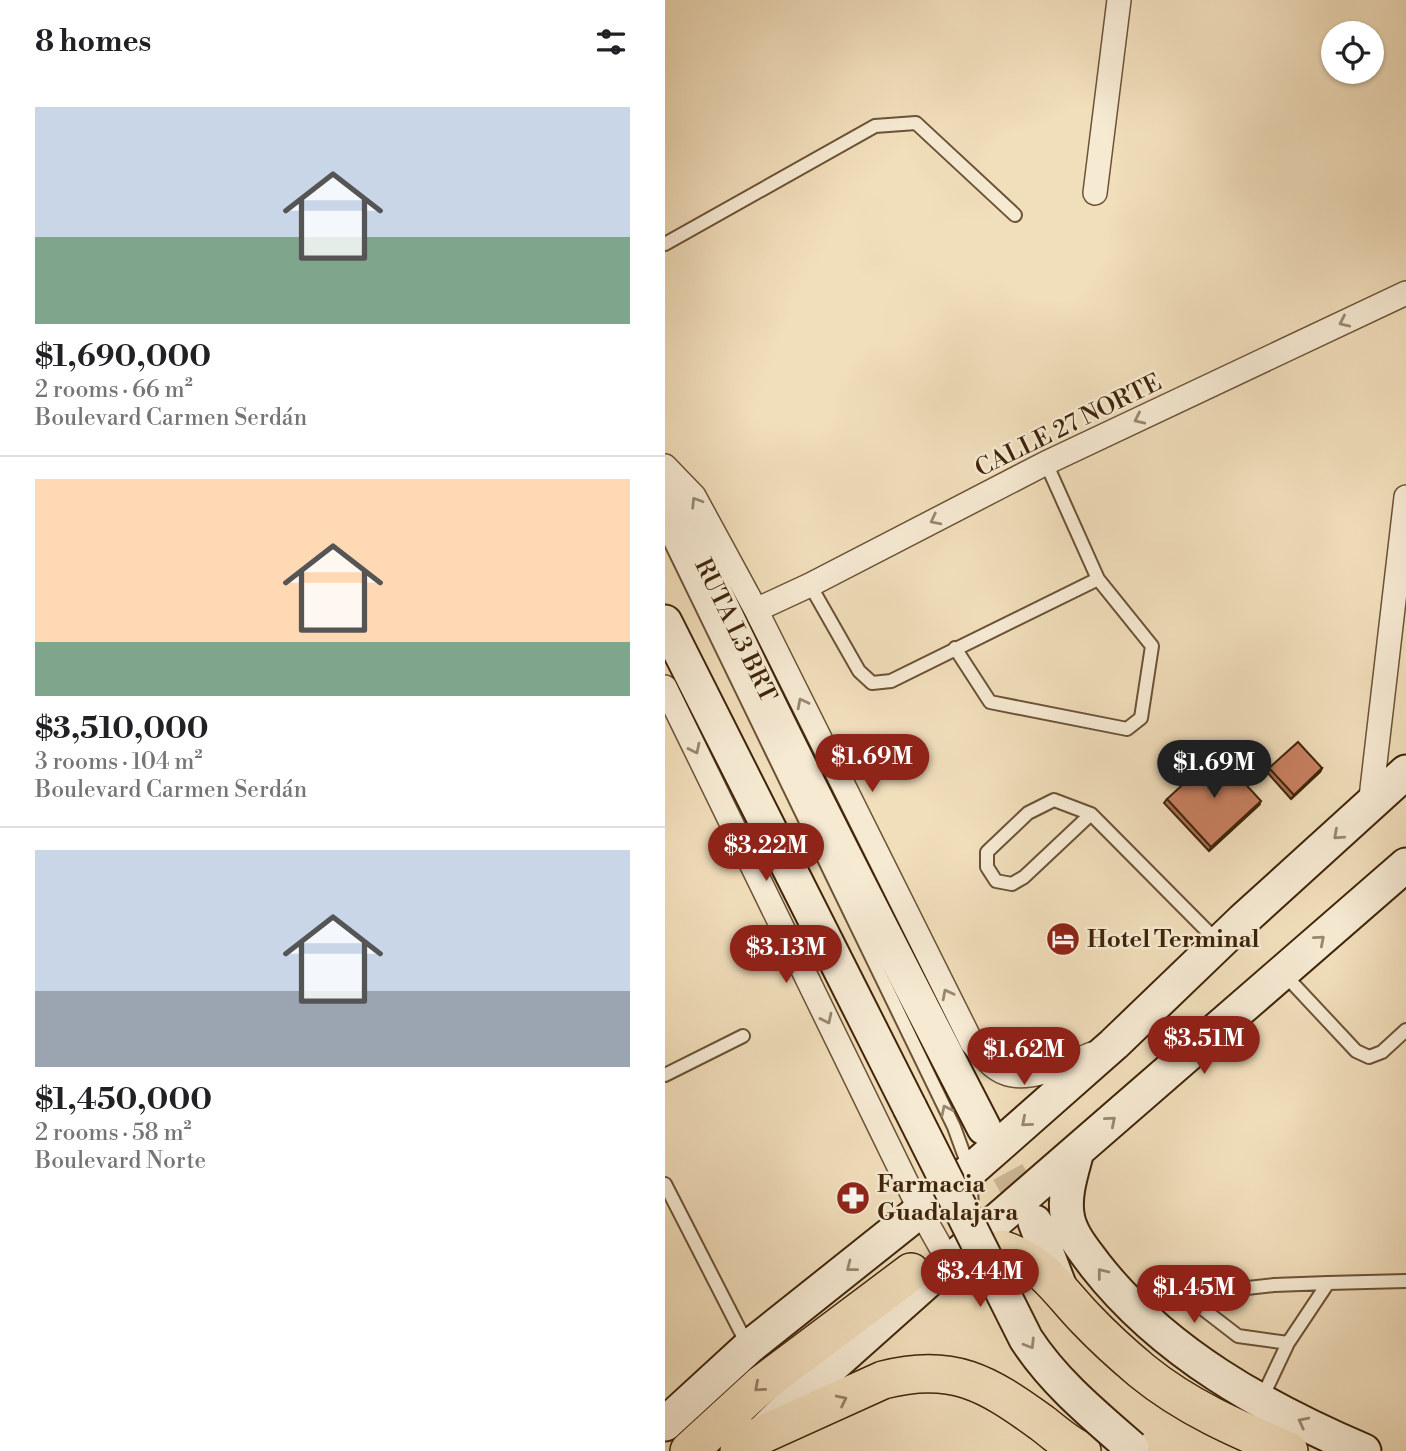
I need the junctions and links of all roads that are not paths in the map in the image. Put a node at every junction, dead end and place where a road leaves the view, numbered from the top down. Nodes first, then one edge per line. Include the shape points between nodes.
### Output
1 (1119, 0) edge
2 (1095, 193) dead end
3 (1015, 215) dead end
4 (665, 244) edge
5 (1406, 293) edge
6 (1046, 463) junction
7 (665, 466) edge
8 (665, 486) edge
9 (1406, 497) edge
10 (665, 531) edge
11 (1098, 579) junction
12 (810, 585) junction
13 (756, 610) junction
14 (667, 631) edge
15 (955, 648) junction
16 (665, 687) edge
17 (1406, 772) edge
18 (1370, 806) junction
19 (1091, 814) junction
20 (1406, 865) edge
21 (1219, 943) junction
22 (1283, 972) junction
23 (1406, 1030) edge
24 (743, 1036) dead end
25 (1114, 1044) junction
26 (665, 1075) edge
27 (984, 1128) tunnel mouth
28 (1077, 1151) junction
29 (970, 1171) junction
30 (665, 1185) edge
31 (921, 1212) junction
32 (1035, 1222) tunnel mouth
33 (973, 1253) junction
34 (911, 1272) dead end
35 (1406, 1281) edge
36 (1328, 1283) junction
37 (1063, 1294) junction
38 (1288, 1343) junction
39 (749, 1346) junction
40 (1261, 1401) junction
41 (665, 1424) edge
42 (1246, 1440) edge
43 (748, 1444) edge
44 (1135, 1450) edge
45 (689, 1451) edge
46 (1082, 1451) edge
47 (1289, 1451) edge
48 (1364, 1451) edge

1 - 2 street
3 - 4 lane via 916,123 875,126
5 -> 6 street, CALLE 27 NORTE
6 - 11 lane
6 -> 12 street, CALLE 27 NORTE
13 -> 7 street via 694,496
8 - 27 main road via 864,895
9 - 18 street
29 -> 10 lane, RUTA L3 BRT via 954,1127
11 - 15 lane
11 - 15 lane via 1152,646 1141,718 1127,729 990,702
12 - 13 street, CALLE 27 NORTE
12 - 15 lane via 859,671 872,682 891,681
25 -> 13 street via 1033,1075 1007,1074 990,1064 972,1043
14 -> 44 main road, bridge via 1026,1339 1061,1383
16 -> 31 street
17 - 18 main road
18 -> 21 main road
19 - 19 lane via 1054,800 1043,804 987,852 987,866 996,881 1012,884
19 - 21 lane
22 -> 20 main road
21 - 25 main road
22 - 23 lane via 1356,1051 1369,1057 1382,1052
28 -> 22 main road
24 - 26 lane
25 -> 29 main road
28 - 33 main road
40 -> 28 main road via 1189,1356 1148,1323 1079,1244 1067,1215
29 - 31 main road
29 - 33 lane, RUTA L3 BRT
30 - 39 lane
31 - 33 street
31 -> 39 main road
32 - 37 main road
33 - 37 main road via 1030,1261
33 - 43 main road via 801,1394
34 -> 45 main road via 762,1384
35 - 36 lane
36 - 38 lane
36 - 38 lane via 1211,1292 1203,1299 1203,1310 1238,1336
37 - 42 main road via 1112,1345 1162,1387
38 - 40 lane
39 - 41 main road
48 -> 40 main road
42 - 47 main road
43 -> 46 main road via 883,1380 925,1373 977,1382

